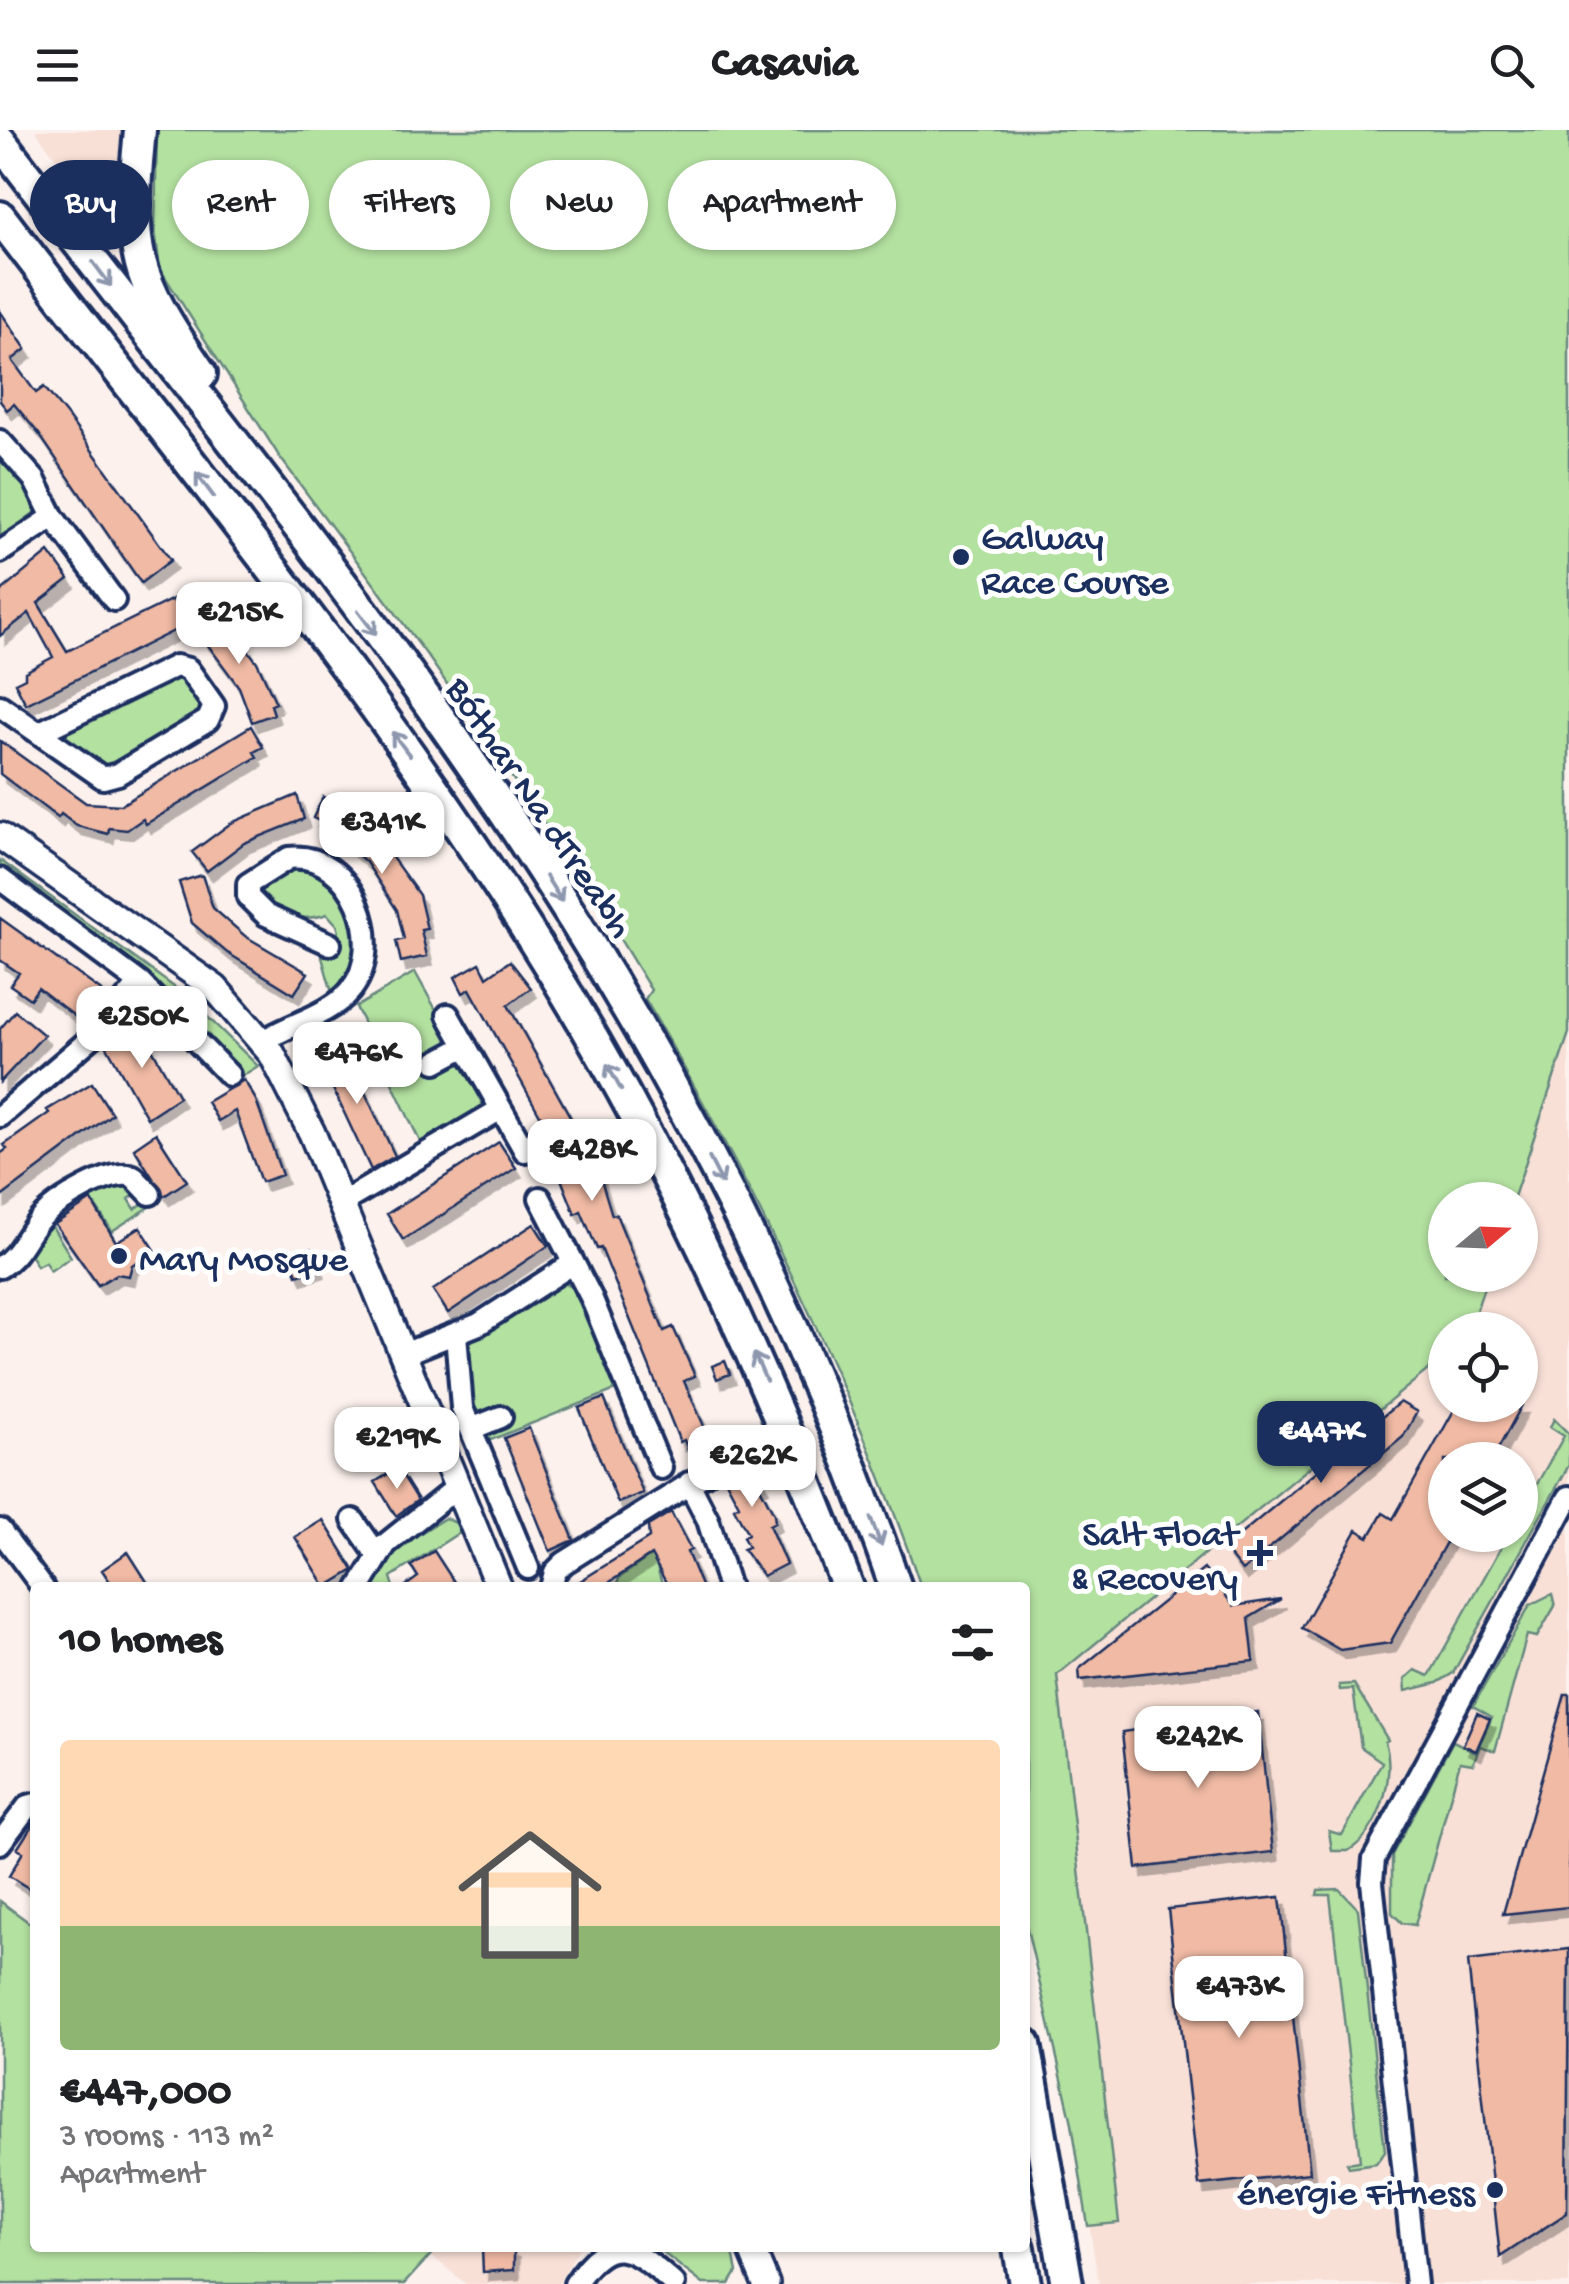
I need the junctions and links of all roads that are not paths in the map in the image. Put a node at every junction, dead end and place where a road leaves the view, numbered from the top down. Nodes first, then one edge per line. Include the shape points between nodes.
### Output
1 (140, 130) edge
2 (0, 141) edge
3 (0, 217) edge
4 (0, 441) edge
5 (266, 490) junction
6 (53, 517) junction
7 (0, 552) edge
8 (114, 600) dead end
9 (0, 706) edge
10 (38, 734) junction
11 (0, 836) edge
12 (0, 879) edge
13 (330, 944) dead end
14 (140, 983) junction
15 (448, 1015) dead end
16 (262, 1041) junction
17 (466, 1046) junction
18 (436, 1062) dead end
19 (229, 1075) dead end
20 (501, 1109) junction
21 (0, 1116) edge
22 (525, 1152) dead end
23 (150, 1194) dead end
24 (540, 1198) dead end
25 (340, 1204) junction
26 (572, 1264) junction
27 (0, 1268) edge
28 (456, 1334) junction
29 (401, 1355) junction
30 (501, 1417) dead end
31 (472, 1430) junction
32 (661, 1468) dead end
33 (456, 1488) junction
34 (1569, 1497) edge
35 (353, 1520) dead end
36 (0, 1530) edge
37 (378, 1556) junction
38 (528, 1568) dead end
39 (39, 1582) edge
40 (363, 1582) edge
41 (496, 1582) edge
42 (552, 1582) edge
43 (727, 1582) edge
44 (846, 1582) edge
45 (894, 1582) edge
46 (30, 1805) edge
47 (0, 1843) edge
48 (1030, 2073) edge
49 (602, 2252) edge
50 (634, 2252) edge
51 (753, 2252) edge
52 (1020, 2252) edge
53 (575, 2284) edge
54 (674, 2284) edge
55 (766, 2284) edge
56 (1025, 2284) edge
57 (1067, 2284) edge
58 (1416, 2284) edge

1 - 5 highway via 134,218 140,273 240,430
2 -> 5 highway, Bóthar Na dTreabh
44 -> 3 highway via 713,1266 536,943 409,754
4 - 6 street via 34,478
5 -> 45 highway, Bóthar Na dTreabh via 474,768 636,1022 781,1306
6 - 7 street
6 - 8 street
9 - 10 street
10 - 10 street via 108,778 208,720 214,704 188,669 176,666
11 - 16 main road via 215,988
12 - 14 street
13 - 16 street via 258,910 248,884 289,858 316,863 353,896 366,937 361,972 348,994
14 - 19 street
14 - 21 street via 96,1034
15 - 17 street
16 - 25 main road via 296,1096
17 - 18 street
17 - 20 street
20 - 22 street
20 - 25 street
23 - 27 street via 133,1176 110,1174 42,1216 20,1252
24 - 26 street
25 - 29 main road
26 - 28 street
26 - 32 street
28 - 29 street
28 - 31 street via 460,1400
29 - 33 main road
30 - 31 street
31 - 38 street
33 - 37 street
33 - 41 main road
34 - 58 street via 1374,1859
35 - 37 street
36 - 39 street
37 - 40 street
42 - 43 street via 564,1563 698,1478
46 - 47 street
48 - 57 highway
49 - 53 street
50 - 54 street
51 - 55 main road
52 - 56 highway

